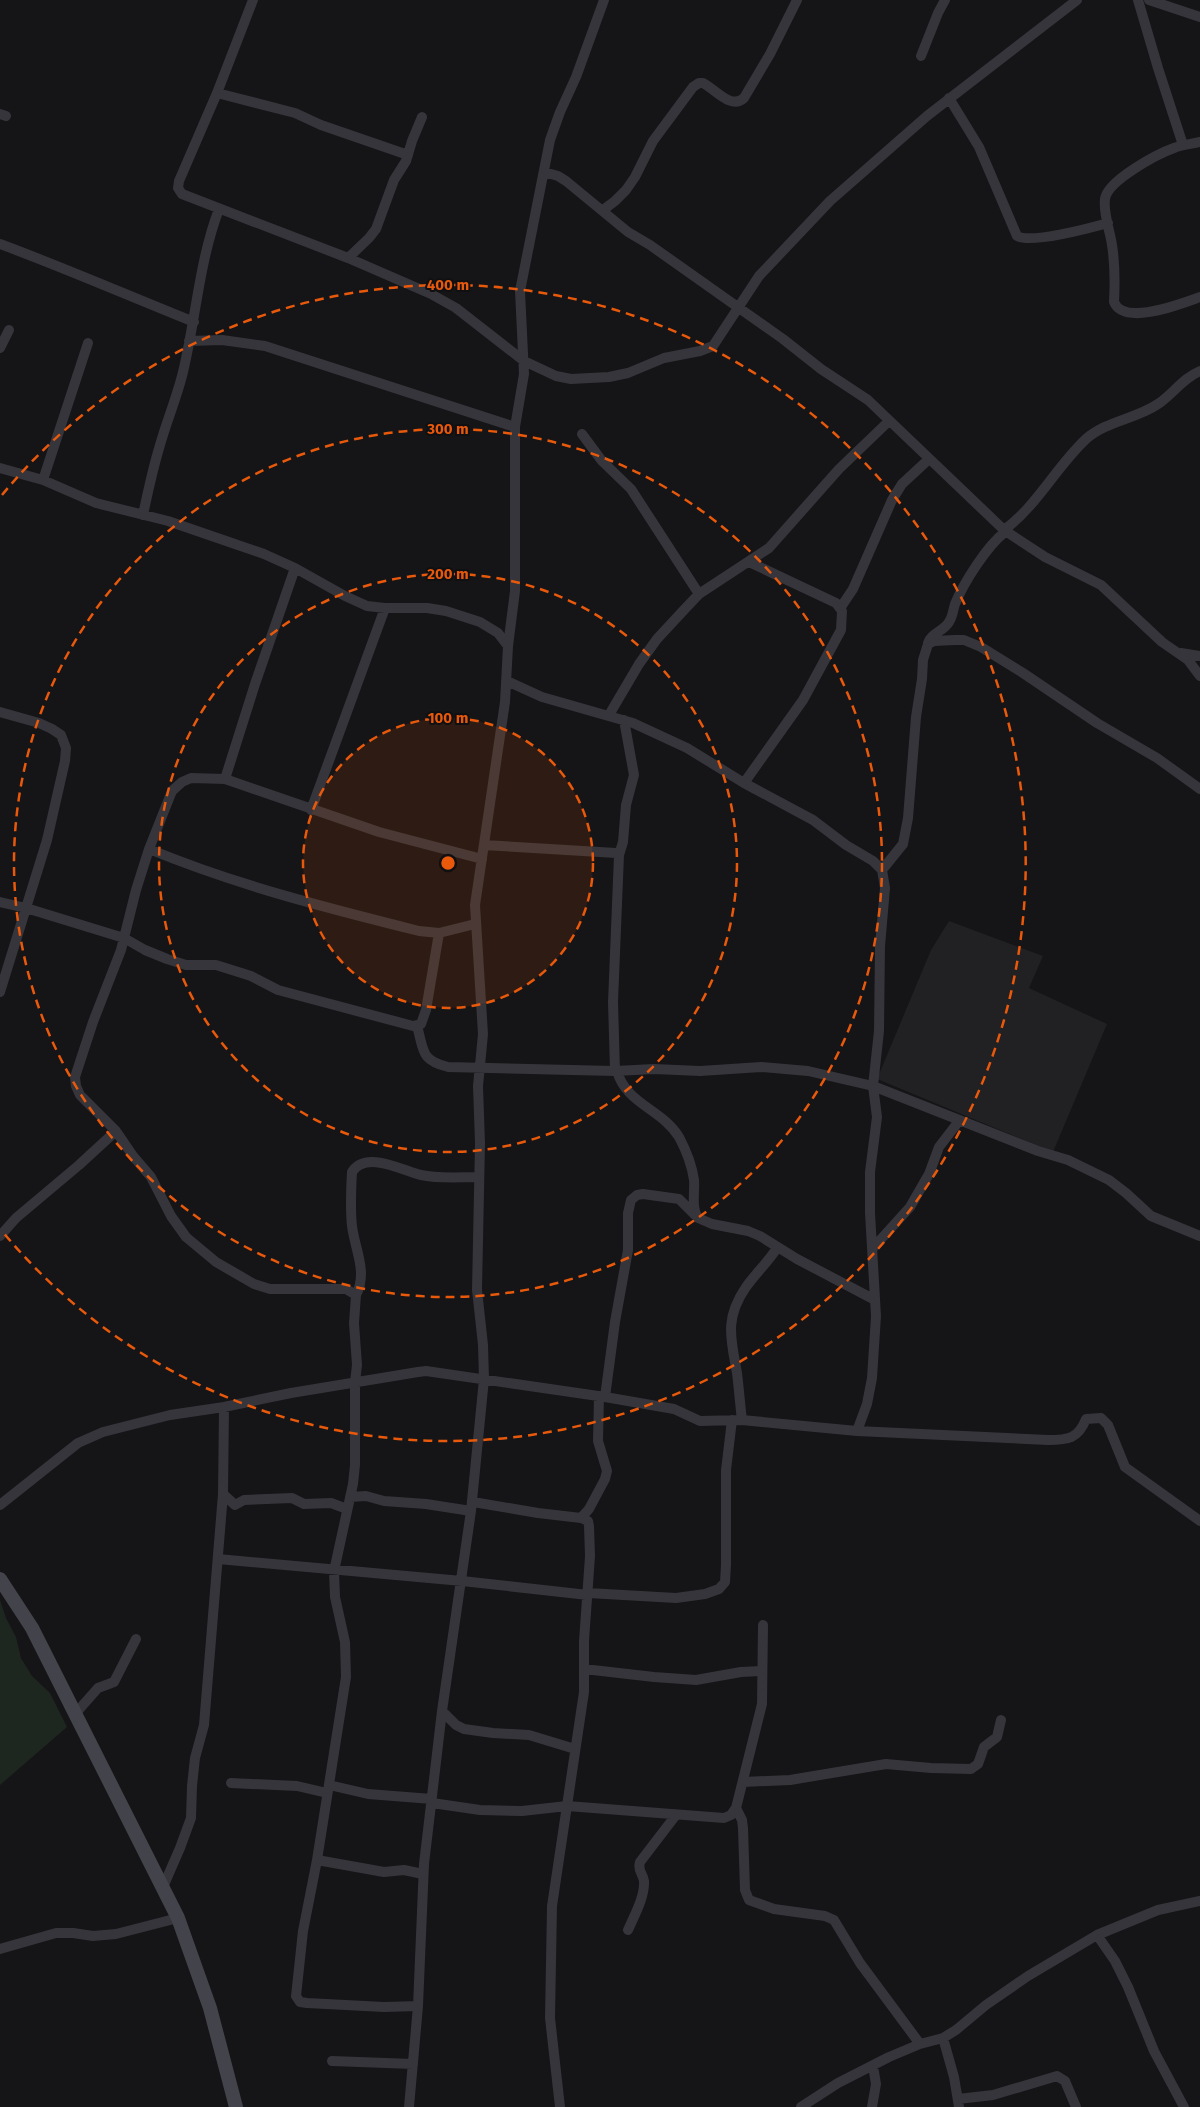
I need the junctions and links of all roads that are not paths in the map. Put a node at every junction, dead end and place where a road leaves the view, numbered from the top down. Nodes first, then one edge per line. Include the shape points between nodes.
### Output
1 (253, 0) edge
2 (797, 0) edge
3 (945, 0) edge
4 (1077, 0) edge
5 (1138, 0) edge
6 (1150, 0) edge
7 (601, 1) edge
8 (1200, 17) edge
9 (921, 56) dead end
10 (217, 93) junction
11 (949, 98) junction
12 (422, 117) dead end
13 (1200, 142) edge
14 (1183, 145) junction
15 (408, 155) junction
16 (544, 172) junction
17 (219, 209) junction
18 (603, 210) junction
19 (1108, 223) junction
20 (0, 244) edge
21 (348, 258) junction
22 (1200, 297) edge
23 (737, 308) junction
24 (194, 322) junction
25 (9, 330) dead end
26 (189, 341) junction
27 (88, 342) dead end
28 (0, 348) edge
29 (524, 361) junction
30 (1200, 371) edge
31 (889, 421) junction
32 (514, 427) junction
33 (582, 434) dead end
34 (929, 459) junction
35 (0, 468) edge
36 (42, 480) junction
37 (142, 515) junction
38 (1004, 531) junction
39 (748, 562) junction
40 (295, 568) junction
41 (700, 594) junction
42 (841, 607) junction
43 (385, 608) junction
44 (928, 644) junction
45 (508, 646) junction
46 (1180, 653) junction
47 (1200, 656) edge
48 (1200, 676) edge
49 (508, 681) junction
50 (0, 712) edge
51 (609, 715) junction
52 (624, 720) junction
53 (225, 779) junction
54 (744, 783) junction
55 (1200, 788) edge
56 (311, 810) junction
57 (484, 845) junction
58 (149, 849) junction
59 (619, 855) junction
60 (482, 859) junction
61 (882, 870) junction
62 (0, 902) edge
63 (26, 908) junction
64 (475, 924) junction
65 (439, 933) junction
66 (124, 938) junction
67 (0, 992) edge
68 (417, 1026) junction
69 (481, 1069) junction
70 (616, 1071) junction
71 (873, 1086) junction
72 (959, 1121) junction
73 (116, 1131) junction
74 (479, 1177) junction
75 (696, 1216) junction
76 (0, 1236) edge
77 (1200, 1236) edge
78 (777, 1248) junction
79 (872, 1248) junction
80 (356, 1295) junction
81 (875, 1300) junction
82 (357, 1365) junction
83 (381, 1378) junction
84 (484, 1379) junction
85 (355, 1382) junction
86 (602, 1396) junction
87 (224, 1407) junction
88 (737, 1420) junction
89 (857, 1431) junction
90 (223, 1494) junction
91 (350, 1497) junction
92 (0, 1505) edge
93 (472, 1506) junction
94 (347, 1509) junction
95 (581, 1518) junction
96 (1200, 1521) edge
97 (218, 1559) junction
98 (334, 1571) junction
99 (0, 1579) edge
100 (462, 1581) junction
101 (588, 1594) junction
102 (762, 1625) dead end
103 (136, 1639) dead end
104 (584, 1669) junction
105 (761, 1671) junction
106 (442, 1711) junction
107 (75, 1714) junction
108 (1000, 1720) dead end
109 (575, 1749) junction
110 (743, 1782) junction
111 (231, 1783) dead end
112 (328, 1789) junction
113 (432, 1801) junction
114 (567, 1806) junction
115 (736, 1808) junction
116 (676, 1815) junction
117 (317, 1860) junction
118 (423, 1874) junction
119 (163, 1887) junction
120 (1200, 1901) edge
121 (178, 1918) junction
122 (628, 1930) dead end
123 (1097, 1935) junction
124 (0, 1949) edge
125 (418, 2006) junction
126 (943, 2038) junction
127 (920, 2044) junction
128 (332, 2061) dead end
129 (413, 2064) junction
130 (873, 2066) junction
131 (958, 2103) edge
132 (236, 2107) edge
133 (409, 2107) edge
134 (560, 2107) edge
135 (801, 2107) edge
136 (872, 2107) edge
137 (1076, 2107) edge
138 (1184, 2107) edge

1 - 10 street
2 - 18 street via 744,98 733,102 698,83 652,141 635,177
3 - 9 street
4 - 11 street
5 - 14 street
6 - 8 street
7 - 16 street via 576,77 550,140
10 - 15 street via 295,113
10 - 17 street via 178,181 178,188 182,194
11 - 19 street via 979,147 1017,236 1058,235
11 - 23 street via 830,201 759,276
12 - 15 street
13 - 14 street
14 - 19 street via 1134,168 1112,184 1104,200
15 - 21 street via 394,180 376,229
16 - 18 street via 566,181
16 - 29 street via 520,290
17 - 21 street
17 - 24 street via 200,275
18 - 23 street via 628,232
19 - 22 street via 1115,269 1116,307 1138,313
20 - 24 street
21 - 29 street via 456,308
23 - 29 street via 717,342 708,349 664,358 628,373 571,379 543,371
23 - 31 street via 868,400
24 - 26 street
25 - 28 street
26 - 32 street via 222,340 265,346
26 - 37 street
27 - 36 street
29 - 32 street
30 - 38 street via 1156,405 1086,438
31 - 34 street
31 - 39 street via 839,469 769,548
32 - 45 street via 516,570
33 - 41 street via 602,461 632,489
34 - 38 street
34 - 42 street via 902,484 892,500 853,589
35 - 36 street
36 - 37 street via 96,503
37 - 40 street via 232,542
38 - 44 street via 974,570 945,628 930,638
38 - 46 street via 1045,557 1101,585 1162,642
39 - 41 street
39 - 42 street
40 - 43 street via 367,606
40 - 53 street
41 - 51 street via 656,640
42 - 54 street via 841,630 803,700
43 - 45 street via 446,611 489,626
43 - 56 street
44 - 55 street via 964,640 981,647
44 - 61 street via 923,660 903,844
45 - 49 street
46 - 47 street
46 - 48 street
49 - 51 street via 542,697
49 - 57 street
50 - 63 street via 52,729 61,735 66,748 66,761 47,840
51 - 52 street
52 - 54 street via 687,748
52 - 59 street via 634,775
53 - 56 street
53 - 58 street via 191,778 172,791
54 - 61 street via 813,820
56 - 60 street
57 - 59 street
57 - 60 street
58 - 65 street via 256,888 418,931
58 - 66 street
59 - 70 street via 613,1002
60 - 64 street
61 - 71 street via 885,888 880,946 879,1031
62 - 63 street
63 - 66 street
63 - 67 street
64 - 65 street
64 - 69 street via 483,1034
65 - 68 street via 426,1010 421,1024
66 - 68 street via 167,960 186,965 216,965 251,976 278,990
66 - 73 street via 76,1077 80,1095
68 - 69 street via 424,1052 434,1064
69 - 70 street
69 - 74 street via 478,1086
70 - 71 street via 786,1068
70 - 75 street via 629,1093 672,1126 679,1138 694,1179
71 - 72 street
71 - 79 street via 877,1117 870,1172
72 - 77 street via 1068,1160 1126,1193 1151,1216
72 - 79 street via 939,1147 929,1174 910,1207
73 - 76 street via 16,1218
73 - 80 street via 151,1177 182,1231 216,1262 254,1284 270,1289 346,1289
74 - 80 street via 421,1175 381,1162 354,1168 352,1228 361,1271
74 - 84 street via 477,1290
75 - 78 street via 712,1224 748,1231
75 - 86 street via 679,1198 637,1194 631,1200 628,1250
78 - 81 street
78 - 88 street via 745,1288 730,1327 738,1383
79 - 81 street
80 - 82 street
81 - 89 street via 872,1378
82 - 83 street
82 - 85 street
83 - 84 street via 426,1371
83 - 85 street
84 - 86 street
84 - 93 street
85 - 87 street
85 - 91 street via 355,1465
86 - 88 street via 674,1409 700,1421
86 - 95 street via 598,1441 607,1471 589,1509
87 - 90 street
87 - 92 street via 170,1415 87,1439 60,1456
88 - 89 street
88 - 101 street via 726,1470 725,1582 719,1589 705,1594 676,1598
89 - 96 street via 1060,1440 1081,1431 1086,1419 1101,1418 1108,1425 1125,1467
90 - 94 street via 235,1505 244,1500 292,1498 304,1504 330,1503
90 - 97 street
91 - 93 street
91 - 94 street
93 - 95 street
93 - 100 street
94 - 98 street
95 - 101 street via 588,1521 589,1526
97 - 98 street
97 - 119 street via 204,1726 195,1758 191,1818
98 - 100 street
98 - 112 street via 346,1677
99 - 107 main road via 32,1628
100 - 101 street
100 - 106 street
101 - 104 street
102 - 105 street
103 - 107 street via 114,1682 98,1688
104 - 105 street via 696,1680
104 - 109 street via 584,1692
105 - 110 street via 762,1704
106 - 109 street via 464,1729 529,1735
106 - 113 street
107 - 119 main road
108 - 110 street via 997,1737 984,1747 978,1764 971,1769 886,1764 790,1780
109 - 114 street
110 - 115 street
111 - 112 street
112 - 113 street
112 - 117 street
113 - 114 street via 480,1810
113 - 118 street
114 - 116 street
114 - 134 street via 554,1892 550,2018
115 - 116 street via 724,1818
115 - 127 street via 742,1820 745,1890 749,1900 774,1909 834,1920 860,1963
116 - 122 street via 639,1866 644,1882
117 - 118 street via 384,1872 404,1870
117 - 125 street via 303,1931 297,1999 300,2002 341,2005
118 - 125 street
119 - 121 main road
120 - 123 street via 1158,1910
121 - 124 street via 116,1934 56,1934
121 - 132 main road via 210,2008
123 - 126 street via 1028,1976
123 - 138 street via 1120,1969 1154,2051
125 - 129 street
126 - 127 street
126 - 131 street
127 - 130 street
128 - 129 street
129 - 133 street
130 - 135 street
130 - 136 street via 876,2084
131 - 137 street via 1057,2076 1065,2081

